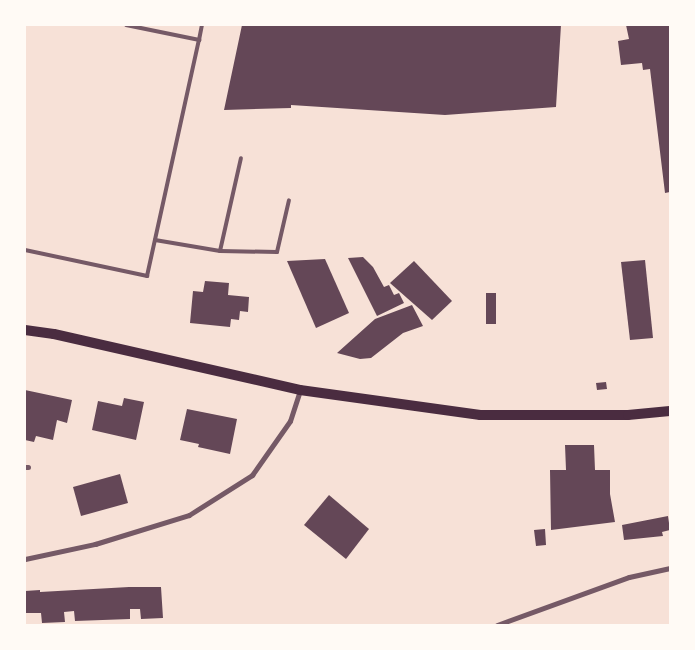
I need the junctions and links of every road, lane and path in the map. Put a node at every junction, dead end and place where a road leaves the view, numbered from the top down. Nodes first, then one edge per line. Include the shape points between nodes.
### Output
1 (126, 25) edge
2 (202, 25) edge
3 (199, 40) junction
4 (241, 158) dead end
5 (289, 200) dead end
6 (155, 240) junction
7 (25, 250) edge
8 (220, 251) junction
9 (25, 330) edge
10 (300, 390) junction
11 (670, 411) edge
12 (25, 559) edge
13 (670, 568) edge
14 (497, 625) edge

1 - 3 lane
2 - 3 lane
3 - 6 lane
4 - 8 lane
5 - 8 lane via 277,252
6 - 7 lane via 147,276
6 - 8 lane
9 - 10 main road
10 - 11 main road via 480,415 628,415
10 - 12 street via 290,421 252,475 189,515 95,544
13 - 14 street via 629,577

